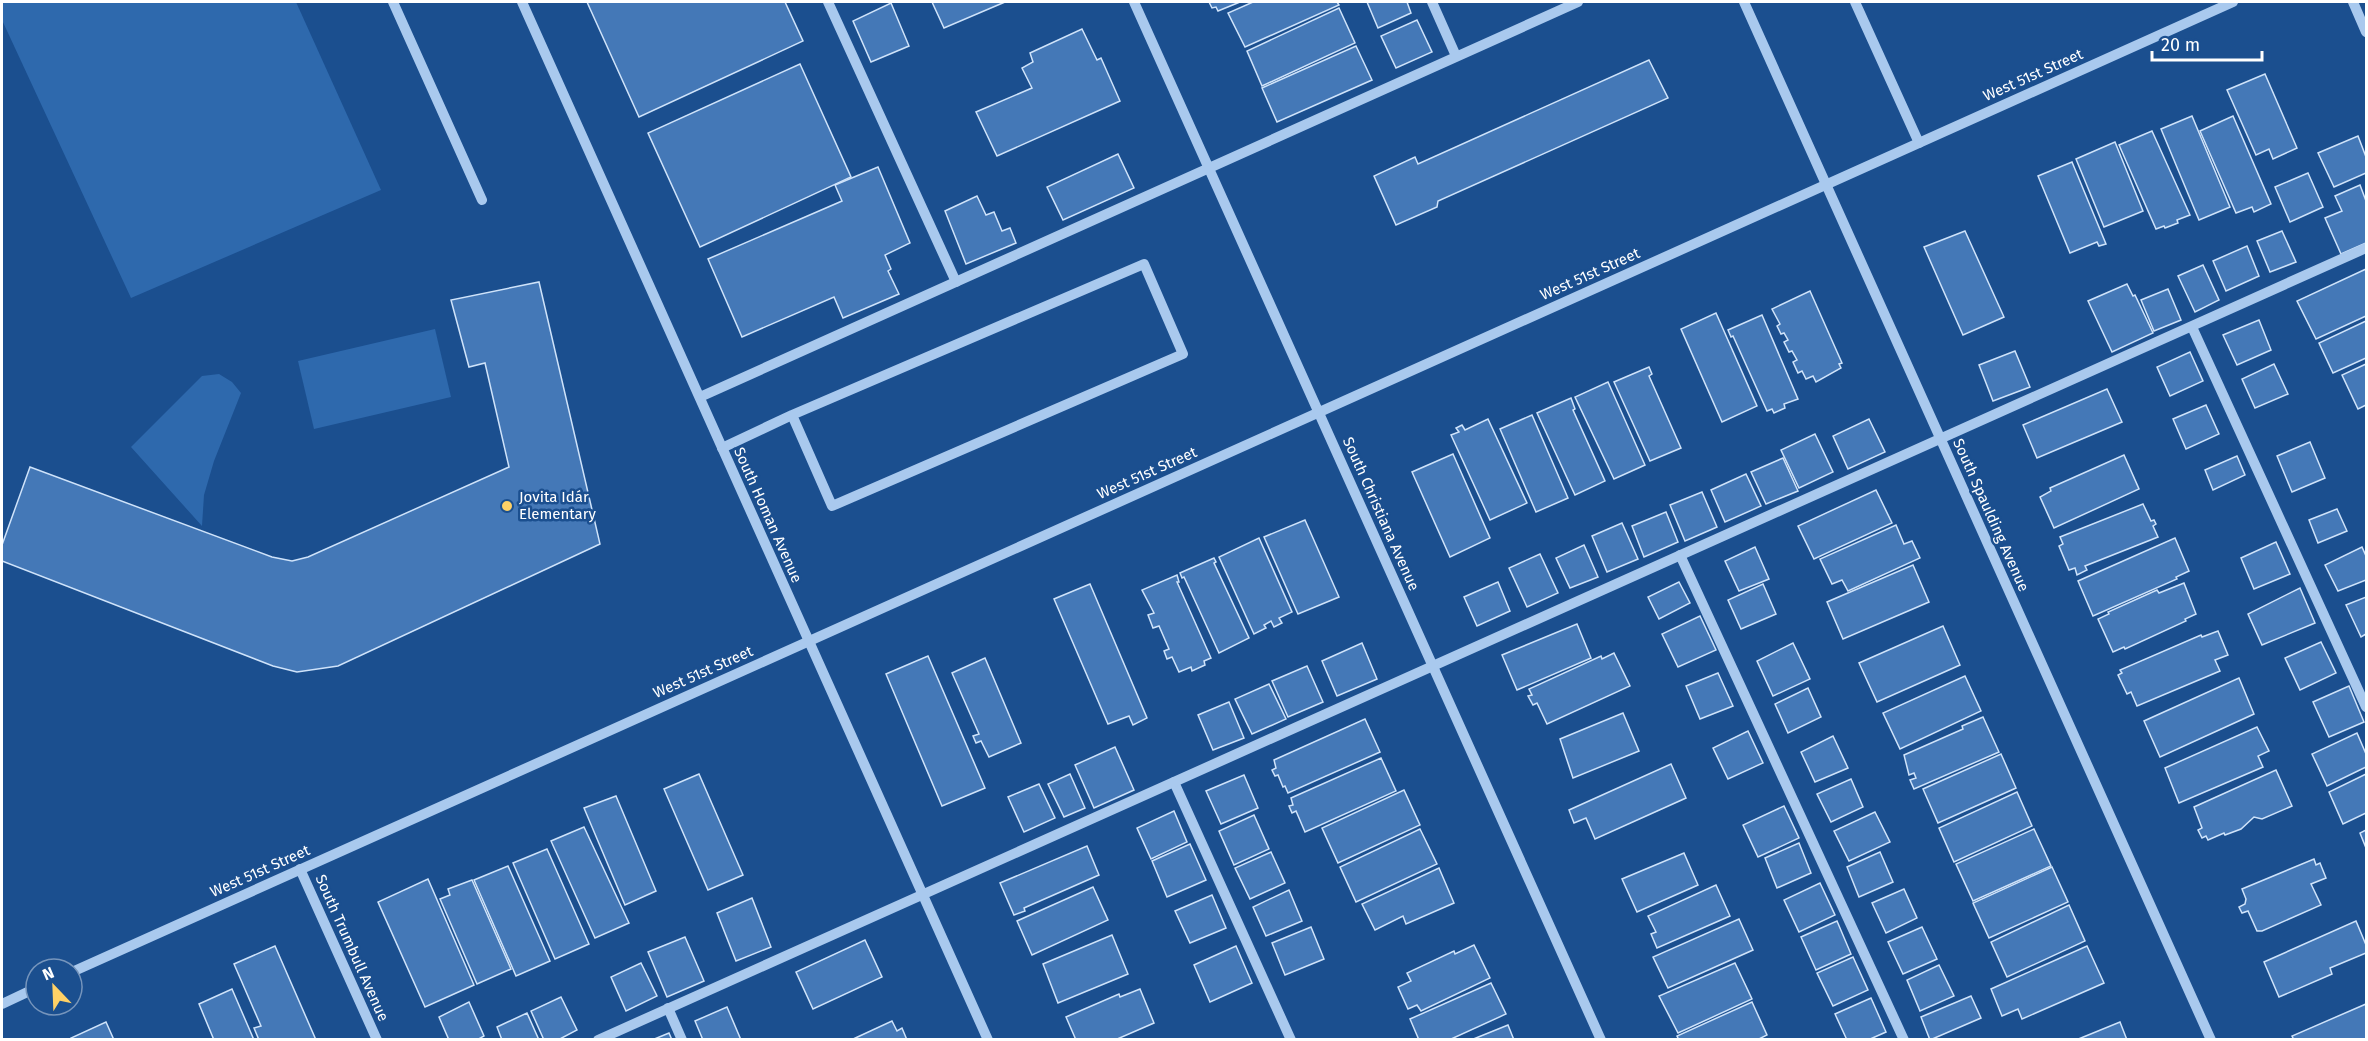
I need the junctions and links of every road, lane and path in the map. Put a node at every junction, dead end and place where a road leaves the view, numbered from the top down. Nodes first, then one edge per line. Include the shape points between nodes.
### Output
1 (393, 2) edge
2 (522, 2) edge
3 (828, 2) edge
4 (1134, 2) edge
5 (1432, 2) edge
6 (1578, 2) edge
7 (1744, 2) edge
8 (1855, 2) edge
9 (2234, 2) edge
10 (2353, 2) edge
11 (2367, 32) edge
12 (1456, 56) junction
13 (1919, 143) junction
14 (1209, 168) junction
15 (1825, 185) junction
16 (482, 200) dead end
17 (2367, 248) edge
18 (956, 282) junction
19 (2192, 327) junction
20 (700, 397) junction
21 (1319, 412) junction
22 (792, 415) junction
23 (1940, 439) junction
24 (722, 448) junction
25 (1680, 555) junction
26 (808, 641) junction
27 (1433, 666) junction
28 (2367, 707) edge
29 (1174, 782) junction
30 (300, 869) junction
31 (923, 894) junction
32 (84, 967) edge
33 (24, 994) edge
34 (2, 1004) edge
35 (668, 1008) junction
36 (377, 1040) edge
37 (598, 1040) edge
38 (682, 1040) edge
39 (988, 1040) edge
40 (1291, 1040) edge
41 (1601, 1040) edge
42 (1904, 1040) edge
43 (2211, 1040) edge

1 - 16 street
2 - 20 street, South Homan Avenue
3 - 18 street
4 - 14 street, South Christiana Avenue
5 - 12 street
6 - 12 street
7 - 15 street, South Spaulding Avenue
8 - 13 street
9 - 13 street, West 51st Street
10 - 11 street
12 - 14 street
13 - 15 street, West 51st Street
14 - 18 street
14 - 21 street, South Christiana Avenue
15 - 21 street, West 51st Street
15 - 23 street, South Spaulding Avenue
17 - 19 street
18 - 20 street
19 - 23 street
19 - 28 street
20 - 24 street, South Homan Avenue
21 - 26 street, West 51st Street
21 - 27 street, South Christiana Avenue
22 - 22 street via 1144,264 1183,354 832,506
22 - 24 street
23 - 25 street
23 - 43 street, South Spaulding Avenue
24 - 26 street, South Homan Avenue
25 - 27 street
25 - 42 street
26 - 30 street, West 51st Street
26 - 31 street, South Homan Avenue
27 - 29 street
27 - 41 street, South Christiana Avenue
29 - 31 street
29 - 40 street
30 - 32 street, West 51st Street
30 - 36 street, South Trumbull Avenue
31 - 35 street
31 - 39 street, South Homan Avenue
33 - 34 street
35 - 37 street
35 - 38 street

